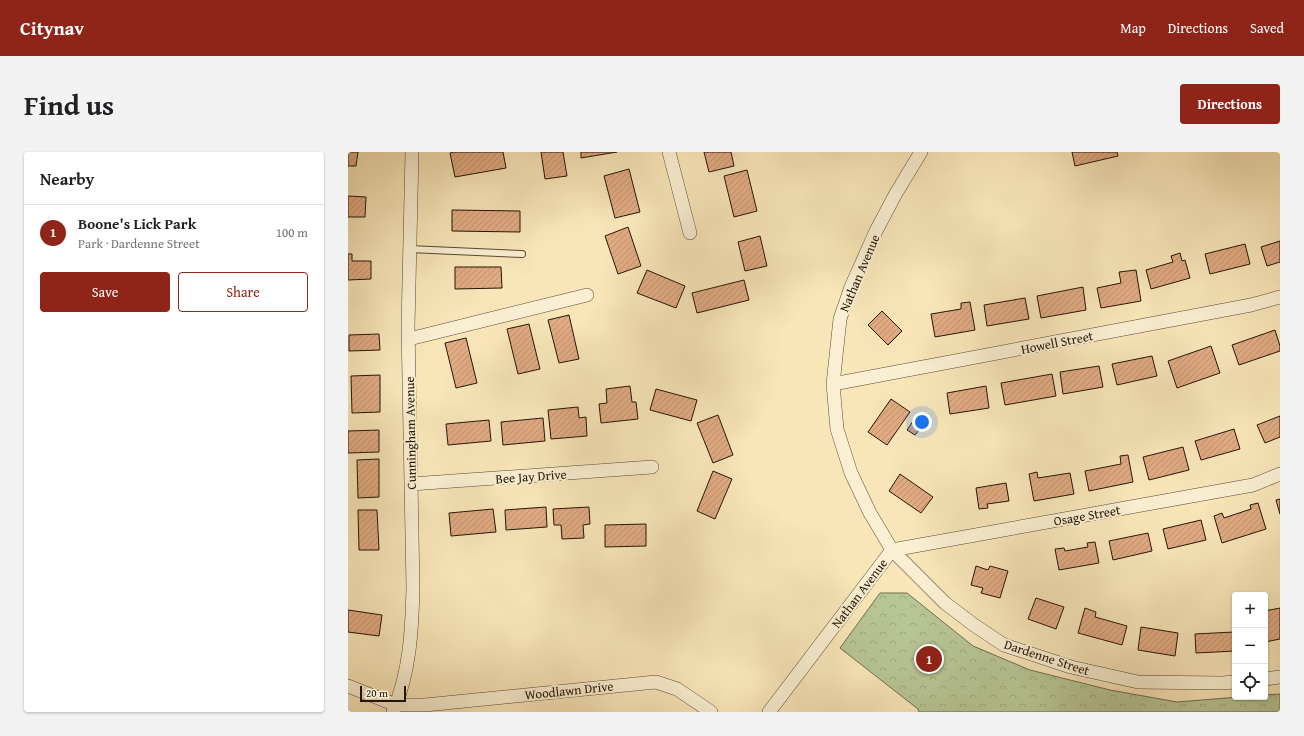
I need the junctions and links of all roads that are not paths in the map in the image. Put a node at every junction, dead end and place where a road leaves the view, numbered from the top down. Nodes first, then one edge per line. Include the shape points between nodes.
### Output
1 (412, 152) edge
2 (669, 152) edge
3 (921, 152) edge
4 (690, 233) dead end
5 (409, 249) junction
6 (522, 254) dead end
7 (587, 296) dead end
8 (1280, 297) edge
9 (409, 339) junction
10 (833, 384) junction
11 (652, 467) dead end
12 (1280, 474) edge
13 (411, 484) junction
14 (892, 550) junction
15 (1280, 677) edge
16 (1268, 678) edge
17 (1232, 682) edge
18 (348, 686) edge
19 (394, 708) edge
20 (711, 712) edge
21 (770, 712) edge

1 - 5 street, Cunningham Avenue
2 - 4 street
3 - 10 street, Nathan Avenue via 876,231 851,288 840,319
5 - 6 lane
5 - 9 street, Cunningham Avenue
7 - 9 street
8 - 10 street, Howell Street via 1251,305
9 - 13 street, Cunningham Avenue
10 - 14 street, Nathan Avenue via 837,429 851,473 870,513
11 - 13 street, Bee Jay Drive
12 - 14 street, Osage Street via 1252,485
13 - 19 street, Cunningham Avenue via 412,629 408,661
14 - 17 street, Dardenne Street via 945,603 1004,645 1071,667 1138,682
14 - 21 street, Nathan Avenue
15 - 16 street
18 - 19 street
19 - 20 street, Woodlawn Drive via 656,682 677,689

